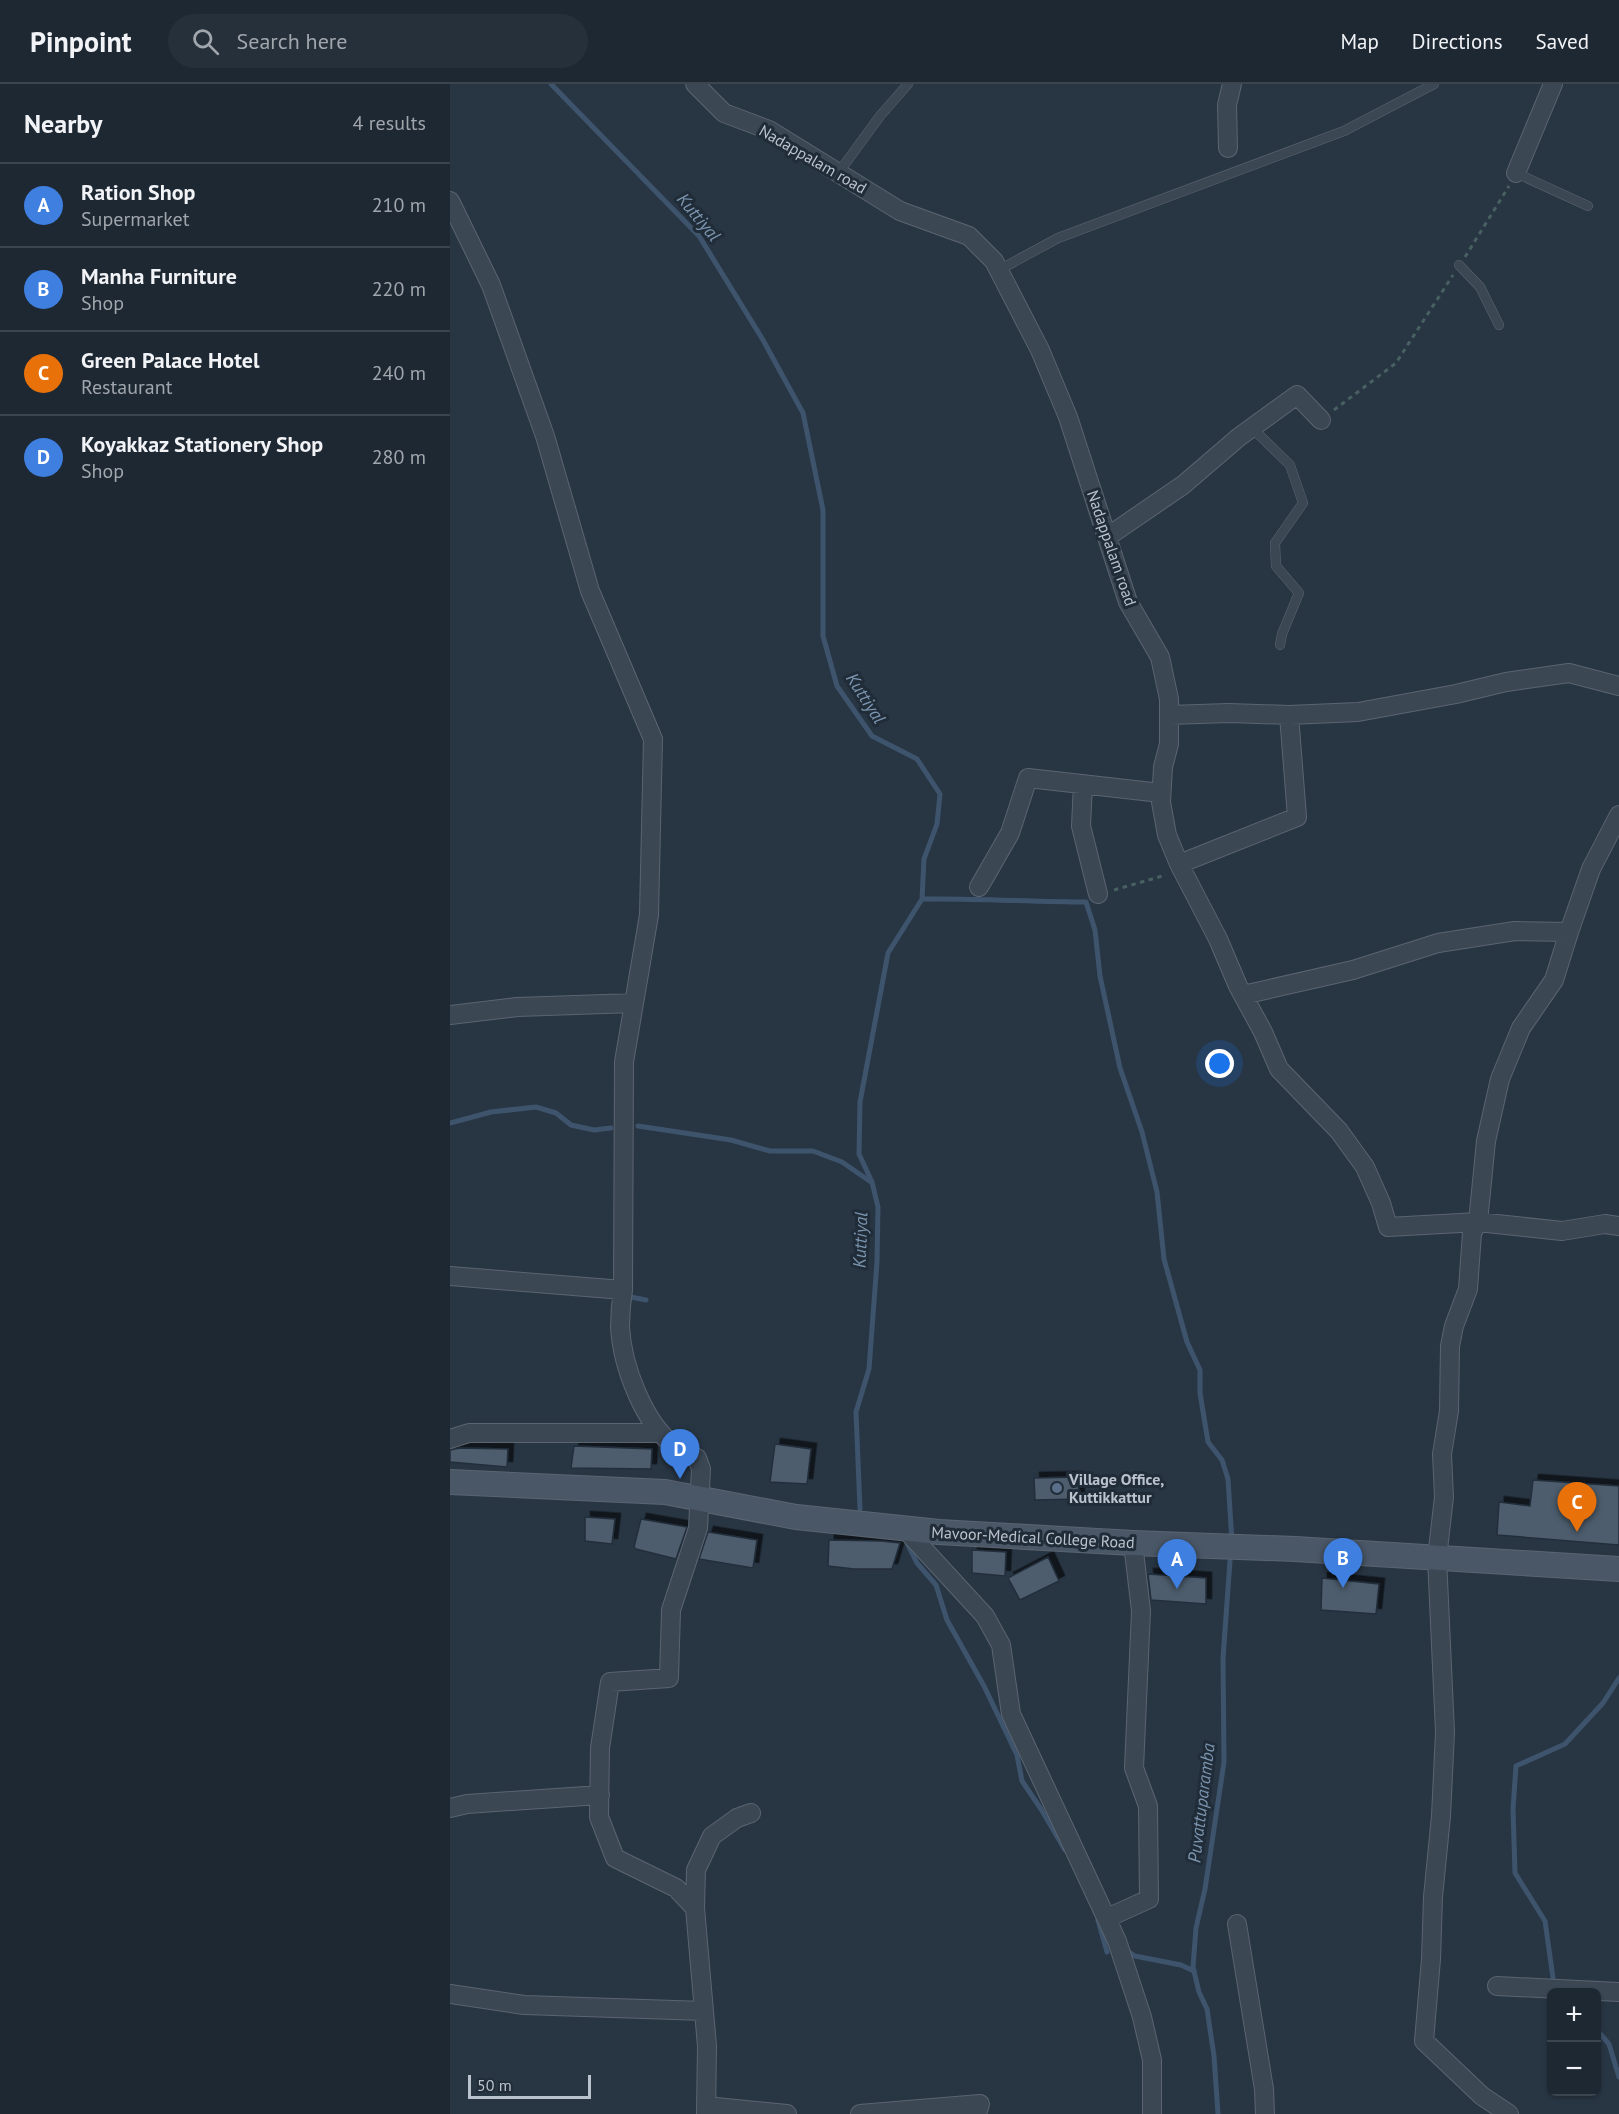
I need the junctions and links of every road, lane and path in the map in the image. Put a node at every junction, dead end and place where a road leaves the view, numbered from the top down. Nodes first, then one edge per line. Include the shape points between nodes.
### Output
1 (695, 84) edge
2 (908, 84) edge
3 (1232, 84) edge
4 (1434, 84) edge
5 (1553, 84) edge
6 (1227, 148) dead end
7 (839, 172) junction
8 (1516, 173) joint
9 (1505, 193) dead end
10 (450, 201) edge
11 (1588, 206) dead end
12 (1459, 265) junction
13 (999, 270) junction
14 (1499, 325) dead end
15 (1321, 420) joint
16 (1252, 428) junction
17 (1107, 537) junction
18 (1280, 645) dead end
19 (1619, 686) edge
20 (1169, 715) junction
21 (1289, 715) junction
22 (1083, 784) junction
23 (1161, 793) junction
24 (1619, 815) edge
25 (1180, 867) junction
26 (978, 887) dead end
27 (1098, 894) joint
28 (1569, 932) junction
29 (1243, 995) junction
30 (634, 1003) junction
31 (450, 1015) edge
32 (1478, 1222) junction
33 (1619, 1226) edge
34 (450, 1275) edge
35 (623, 1290) junction
36 (662, 1433) junction
37 (450, 1439) edge
38 (450, 1482) edge
39 (700, 1498) junction
40 (904, 1528) junction
41 (1133, 1543) junction
42 (1437, 1558) junction
43 (1619, 1569) edge
44 (600, 1795) junction
45 (450, 1808) edge
46 (751, 1814) dead end
47 (695, 1908) junction
48 (1107, 1918) junction
49 (1237, 1924) dead end
50 (1497, 1986) dead end
51 (1619, 1992) edge
52 (450, 1994) edge
53 (704, 2011) junction
54 (706, 2110) edge
55 (787, 2114) edge
56 (860, 2114) edge
57 (978, 2114) edge
58 (1152, 2114) edge
59 (1265, 2114) edge
60 (1509, 2114) edge

1 - 7 street, Nadappalam road via 724,113 769,130
2 - 7 lane
3 - 6 street via 1227,105
4 - 13 lane via 1344,130 1058,238
5 - 8 street
7 - 13 street, Nadappalam road via 900,211 969,236
8 - 11 lane
9 - 12 path
10 - 30 street via 491,285 545,436 590,591 653,739 649,915
12 - 14 lane via 1480,287
12 - 15 path via 1396,363
13 - 17 street, Nadappalam road via 1040,350 1068,417
15 - 16 street via 1297,395
16 - 17 street via 1183,485
16 - 18 lane via 1290,465 1303,503 1275,543 1276,566 1299,593
17 - 20 street, Nadappalam road via 1128,602 1160,657
19 - 21 street via 1569,673 1359,712
20 - 21 street
20 - 23 street, Nadappalam road
21 - 25 street via 1297,817
22 - 23 street
22 - 26 street via 1028,778 1010,832
22 - 27 street via 1081,826
23 - 25 street, Nadappalam road via 1167,835
24 - 28 street via 1591,869
25 - 27 path
25 - 29 street, Nadappalam road
28 - 29 street via 1515,930 1438,943 1353,970
28 - 32 street via 1554,980 1521,1028 1500,1079 1486,1141
29 - 32 street, Nadappalam road via 1279,1069 1339,1131 1365,1167 1388,1227
30 - 31 street via 517,1007
30 - 35 street via 624,1062
32 - 33 street, Nadappalam road via 1562,1231 1605,1224
32 - 42 street via 1472,1233 1468,1289 1450,1346 1444,1497
34 - 35 street
35 - 36 street via 622,1347 646,1413
36 - 37 street via 470,1433
36 - 39 street via 675,1447 697,1458 701,1469
38 - 39 main road, Mavoor-Medical College Road via 665,1492
39 - 40 main road, Mavoor-Medical College Road via 796,1517
39 - 44 street via 698,1528 671,1610 669,1678 610,1682 600,1748
40 - 41 main road, Mavoor-Medical College Road
40 - 48 street via 985,1616 1001,1645 1011,1714
41 - 42 main road, Mavoor-Medical College Road
41 - 48 street via 1141,1611 1134,1768 1148,1806 1149,1899
42 - 43 main road, Mavoor-Medical College Road
42 - 60 street via 1445,1732 1424,2041 1482,2096
44 - 45 street
44 - 47 street via 599,1817 615,1858 676,1888
46 - 47 street via 737,1818 712,1836 696,1870
47 - 53 street
48 - 58 street via 1142,2017 1152,2060
49 - 59 street
50 - 51 street
52 - 53 street via 524,2005
53 - 54 street
54 - 55 street
56 - 57 street via 980,2104

